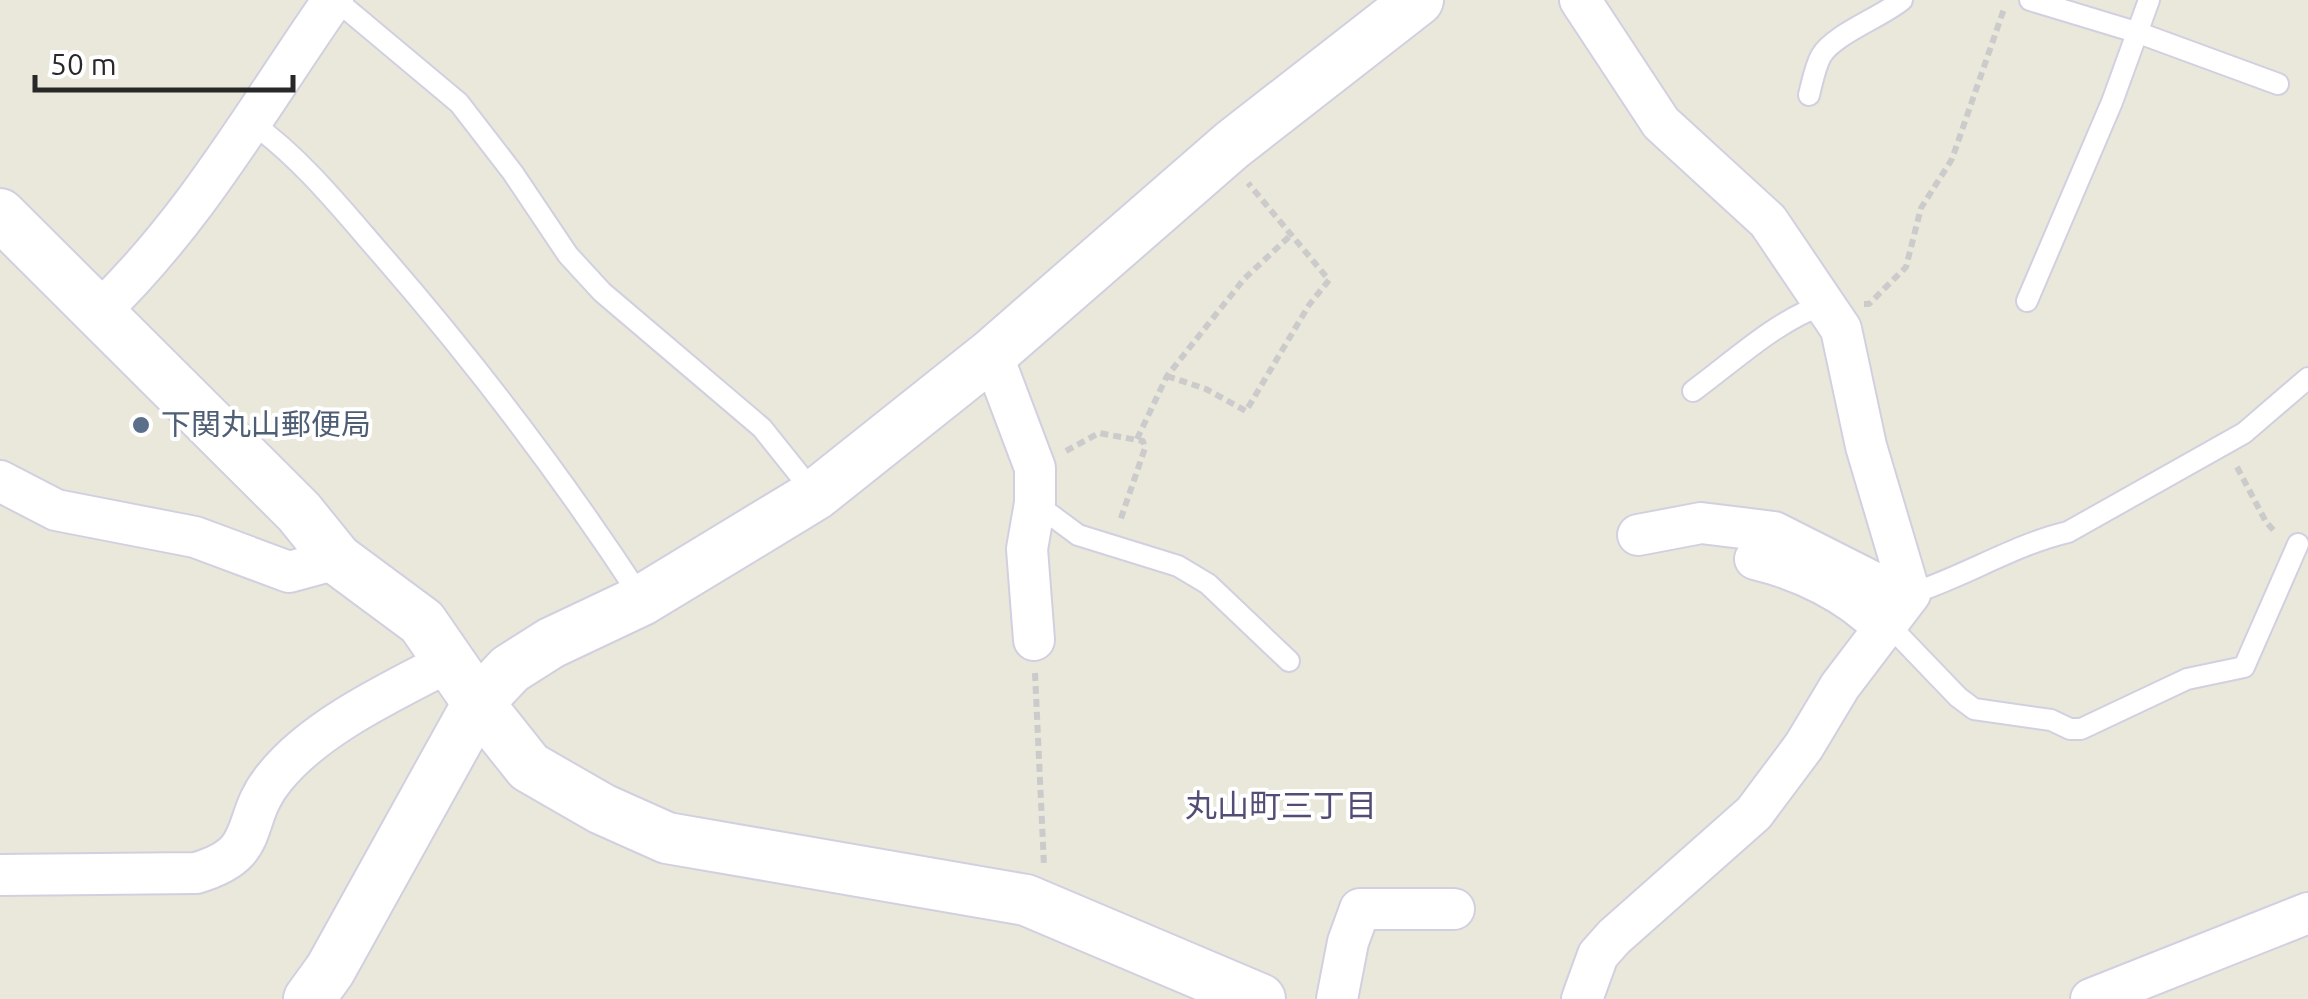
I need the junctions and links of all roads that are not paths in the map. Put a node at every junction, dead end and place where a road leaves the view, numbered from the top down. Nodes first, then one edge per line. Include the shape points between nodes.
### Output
1 (334, 0) edge
2 (1418, 0) edge
3 (1580, 0) edge
4 (1902, 0) edge
5 (2030, 0) edge
6 (2149, 0) edge
7 (2139, 34) junction
8 (2278, 84) dead end
9 (1808, 95) dead end
10 (252, 123) junction
11 (0, 214) edge
12 (2027, 301) dead end
13 (1827, 306) junction
14 (99, 312) junction
15 (992, 354) junction
16 (2308, 378) edge
17 (1692, 390) dead end
18 (0, 481) edge
19 (816, 494) junction
20 (1036, 503) junction
21 (1638, 534) dead end
22 (2298, 544) road end
23 (338, 559) junction
24 (1755, 559) dead end
25 (642, 600) junction
26 (1895, 612) junction
27 (1034, 640) road end
28 (450, 661) junction
29 (1289, 661) dead end
30 (478, 703) junction
31 (0, 859) edge
32 (0, 875) edge
33 (52, 875) junction
34 (1454, 909) dead end
35 (2308, 913) edge
36 (1178, 983) edge
37 (309, 999) edge
38 (1260, 999) edge
39 (1337, 999) edge
40 (1582, 999) edge
41 (2091, 999) edge

1 - 10 street
1 - 19 lane via 459,103 590,280 762,428
2 - 15 street via 1232,145
3 - 13 street via 1661,123 1768,221
4 - 9 lane via 1822,54
5 - 7 lane
6 - 7 lane
7 - 8 lane
7 - 12 lane
10 - 14 street via 207,190
10 - 25 lane via 322,186 463,348
11 - 14 street
13 - 17 lane via 1810,309
13 - 26 street via 1842,330
14 - 23 street via 300,512
15 - 19 street
15 - 20 street via 1035,468
16 - 26 lane via 2224,444 2068,532 1935,586
18 - 23 street via 56,510 195,537 289,572
19 - 25 street
20 - 27 street via 1028,550
20 - 29 lane via 1078,535 1178,566 1208,584
21 - 26 street via 1702,522 1774,532 1876,582
22 - 26 lane via 2244,667 2188,679 2080,729 1974,709 1958,698
23 - 28 street via 422,622
24 - 26 street via 1782,565 1868,613
25 - 30 street via 551,642 510,669
26 - 40 street via 1754,812 1614,937 1598,956
28 - 30 street
28 - 33 street via 388,694 276,774 244,844 223,866 196,873
30 - 36 street via 529,767 668,838 1026,900
30 - 37 street
31 - 33 street
32 - 33 street
34 - 39 street via 1360,908
35 - 41 street
36 - 38 street

